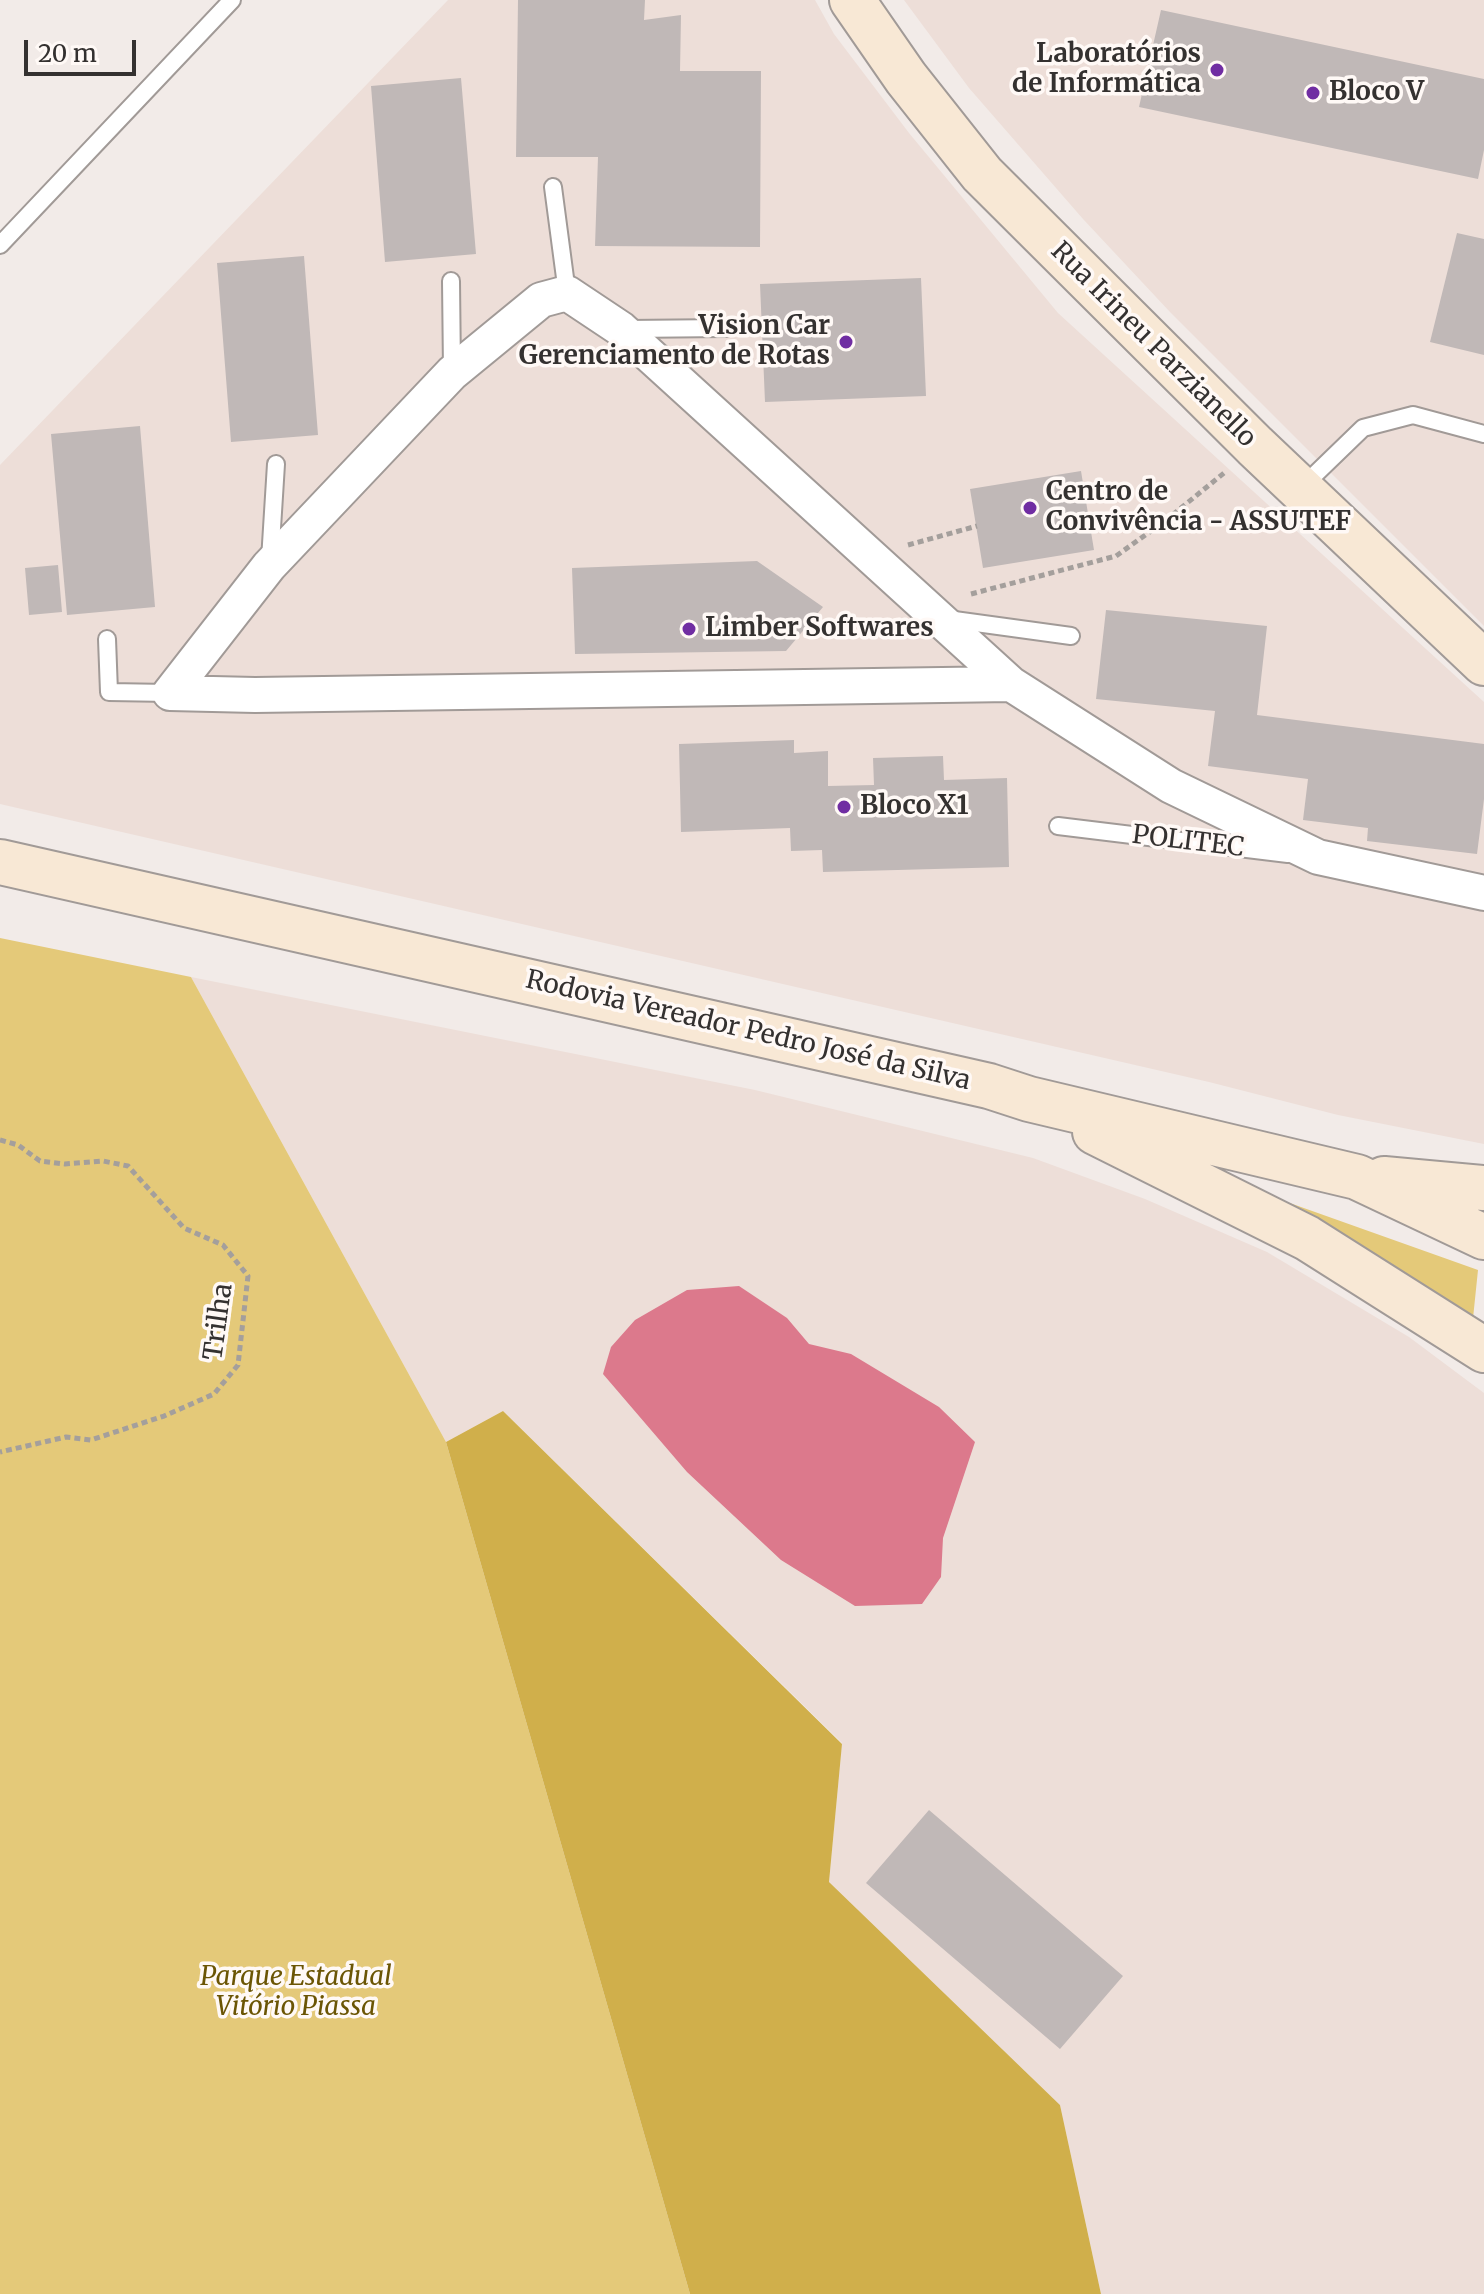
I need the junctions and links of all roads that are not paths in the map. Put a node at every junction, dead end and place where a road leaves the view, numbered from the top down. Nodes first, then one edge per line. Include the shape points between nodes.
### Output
1 (232, 0) edge
2 (852, 0) edge
3 (553, 187) dead end
4 (0, 245) edge
5 (451, 281) dead end
6 (567, 293) junction
7 (726, 328) dead end
8 (621, 329) junction
9 (452, 373) junction
10 (1484, 434) edge
11 (276, 464) dead end
12 (1301, 488) junction
13 (269, 566) junction
14 (938, 618) junction
15 (1071, 636) dead end
16 (107, 639) dead end
17 (1484, 663) edge
18 (1011, 684) junction
19 (170, 693) junction
20 (1058, 826) dead end
21 (1318, 857) junction
22 (0, 862) edge
23 (1484, 893) edge
24 (1029, 1099) junction
25 (1357, 1177) junction
26 (1484, 1188) edge
27 (1484, 1237) edge
28 (1484, 1350) edge

1 - 4 lane
2 - 12 main road, Rua Irineu Parzianello via 982,174
3 - 6 lane
5 - 9 lane
6 - 8 street
6 - 9 street via 541,300
7 - 8 lane
8 - 14 street
9 - 13 street
10 - 12 lane via 1413,415 1363,428
11 - 13 lane
12 - 17 main road, Rua Irineu Parzianello
13 - 19 street
14 - 15 lane
14 - 18 street
16 - 19 lane via 109,692
18 - 19 street
18 - 21 street via 1171,786
20 - 21 lane, POLITEC
21 - 23 street
22 - 24 main road, Rodovia Vereador Pedro José da Silva
24 - 25 main road, Rodovia Vereador Pedro José da Silva
24 - 28 main road via 1307,1238
25 - 26 main road
25 - 27 main road, Rodovia Vereador Pedro José da Silva

